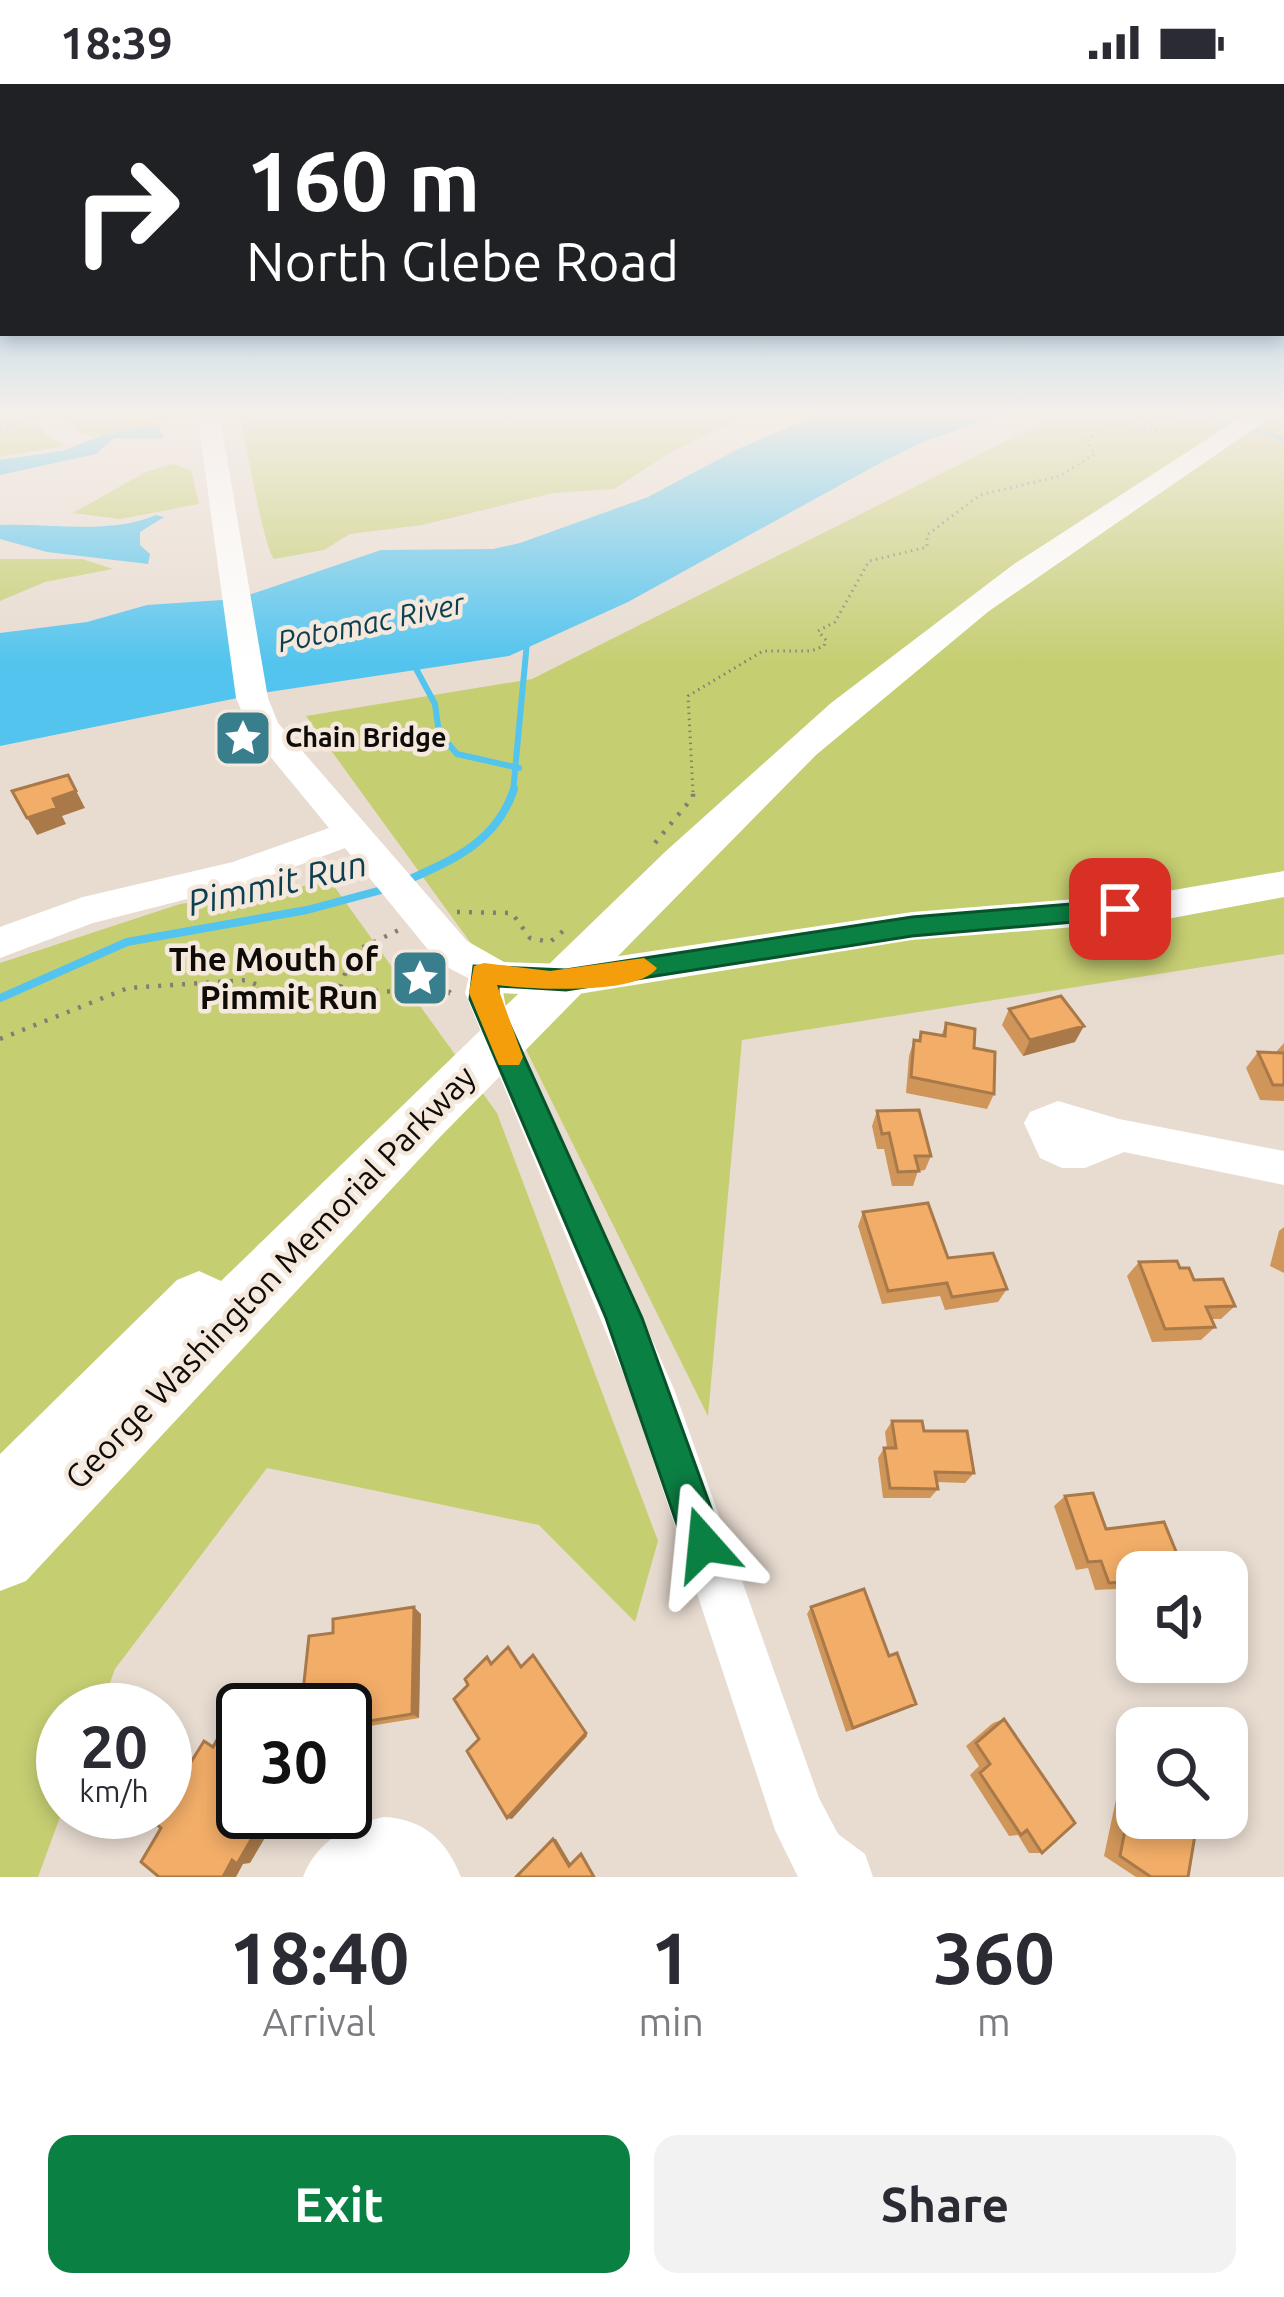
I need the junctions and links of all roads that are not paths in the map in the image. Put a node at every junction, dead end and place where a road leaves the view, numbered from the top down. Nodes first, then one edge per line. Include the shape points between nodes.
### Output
1 (221, 496) edge
2 (1127, 496) edge
3 (360, 842) junction
4 (1284, 884) edge
5 (0, 943) edge
6 (467, 983) junction
7 (393, 1125) junction
8 (1119, 1136) dead end
9 (1284, 1168) edge
10 (0, 1503) edge
11 (0, 1555) edge
12 (844, 1875) edge
13 (332, 1877) edge
14 (432, 1877) edge

1 - 3 main road via 252,693 271,738
2 - 7 highway, George Washington Memorial Parkway via 727,802
3 - 5 main road via 83,911
3 - 6 main road
4 - 6 main road via 1162,906 912,926 566,980
6 - 12 street via 482,993 652,1389 796,1810 817,1855
7 - 10 highway, George Washington Memorial Parkway
7 - 11 highway, George Washington Memorial Parkway
8 - 9 street
13 - 14 street via 353,1856 394,1845 413,1853

